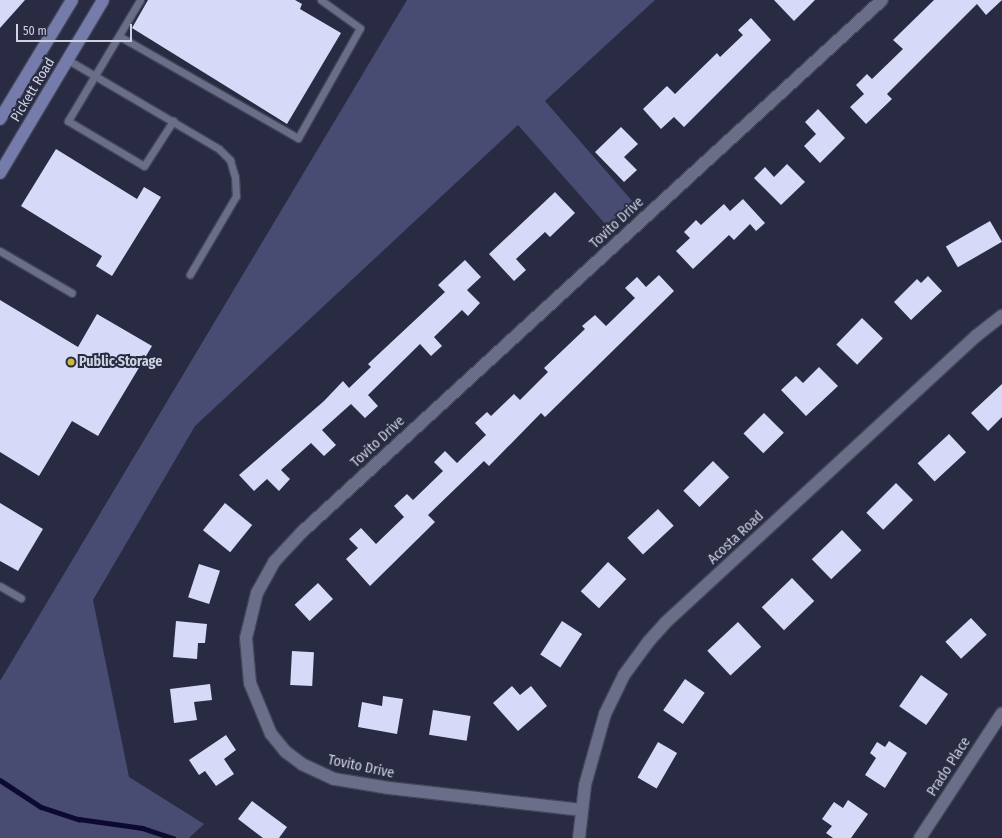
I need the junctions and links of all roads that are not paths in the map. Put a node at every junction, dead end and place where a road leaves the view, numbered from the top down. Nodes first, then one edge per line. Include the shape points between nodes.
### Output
1 (72, 0) edge
2 (103, 0) edge
3 (140, 0) edge
4 (320, 0) edge
5 (882, 0) edge
6 (119, 36) junction
7 (68, 60) junction
8 (95, 76) junction
9 (0, 119) edge
10 (173, 121) junction
11 (0, 174) edge
12 (0, 251) edge
13 (190, 274) dead end
14 (72, 293) dead end
15 (1002, 316) edge
16 (0, 586) edge
17 (22, 598) dead end
18 (1002, 713) edge
19 (582, 810) junction
20 (579, 838) edge
21 (920, 838) edge

1 - 9 main road, Pickett Road
2 - 7 main road, Pickett Road
3 - 6 lane
4 - 6 lane via 360,28 298,138
5 - 19 street, Tovito Drive via 301,533 274,562 257,593 246,638 250,683 271,734 285,751 302,764 334,780
6 - 8 lane
7 - 8 lane
7 - 11 main road, Pickett Road
8 - 10 lane
8 - 10 lane via 68,122 112,148 144,166
10 - 13 lane via 219,149 230,160 234,177 236,196
12 - 14 lane
15 - 19 street, Acosta Road via 976,336 665,623 649,641 624,675 605,714 593,752
16 - 17 lane
18 - 21 street, Prado Place
19 - 20 street, Acosta Road

